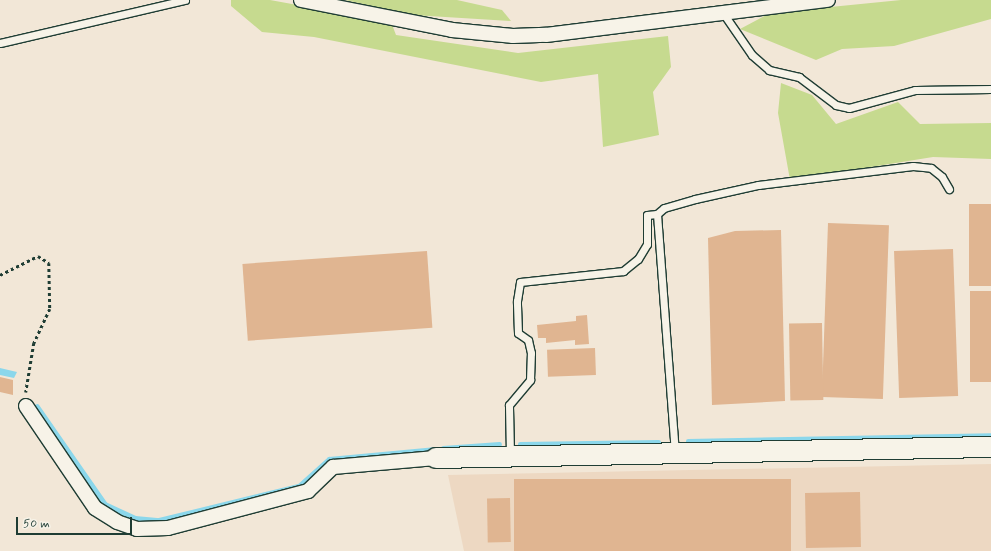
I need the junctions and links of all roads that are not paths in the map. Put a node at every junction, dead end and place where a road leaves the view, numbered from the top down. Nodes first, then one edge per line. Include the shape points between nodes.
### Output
1 (185, 0) edge
2 (301, 0) edge
3 (828, 0) edge
4 (723, 12) junction
5 (0, 43) edge
6 (991, 89) edge
7 (948, 189) dead end
8 (657, 214) junction
9 (26, 406) road end
10 (991, 447) edge
11 (676, 453) junction
12 (510, 457) junction
13 (436, 458) joint

1 - 5 lane
2 - 4 street via 452,30 513,36 546,35
3 - 4 street
4 - 6 lane via 752,55 769,70 799,77 836,105 849,108 915,90
7 - 8 lane via 942,178 931,168 913,166 758,185 695,199 664,208
8 - 11 lane
8 - 12 lane via 646,215 647,244 638,259 623,271 520,282 517,301 518,333 528,340 531,353 530,380 509,405
9 - 13 street via 95,508 117,522 137,529 168,528 308,491 333,467
10 - 11 street
11 - 12 street
12 - 13 street

